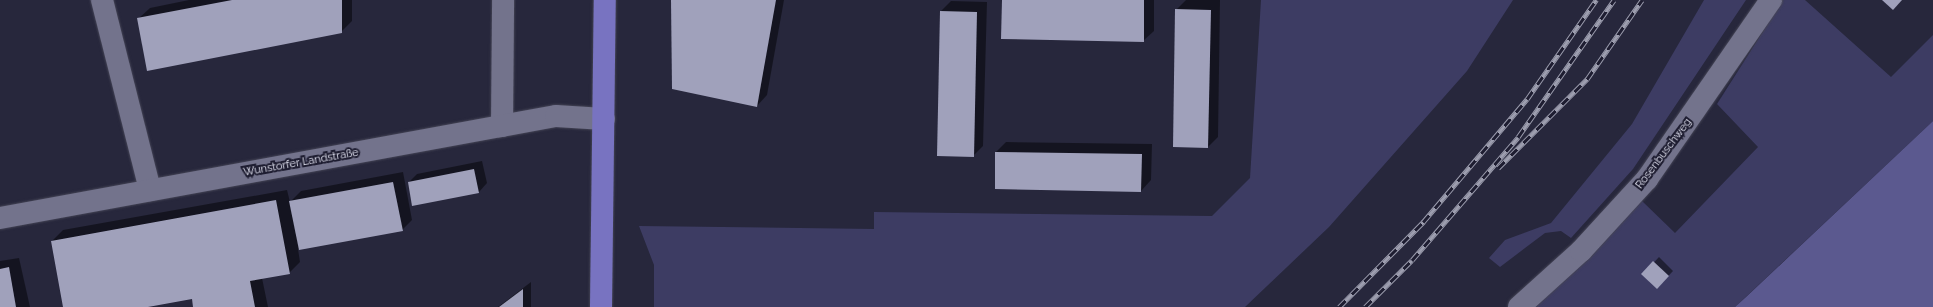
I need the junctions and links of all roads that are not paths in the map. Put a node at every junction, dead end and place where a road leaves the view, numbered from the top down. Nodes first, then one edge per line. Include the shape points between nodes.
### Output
1 (102, 0) edge
2 (503, 0) edge
3 (605, 0) edge
4 (1771, 0) edge
5 (604, 119) junction
6 (502, 126) junction
7 (150, 190) junction
8 (0, 218) edge
9 (601, 307) edge
10 (1519, 307) edge

1 - 7 street
2 - 6 street
3 - 5 main road
4 - 10 street, Rosenbuschweg via 1647,179 1581,251
5 - 6 street, Wunstorfer Landstraße via 556,116
5 - 9 main road
6 - 7 street, Wunstorfer Landstraße
7 - 8 street, Wunstorfer Landstraße

